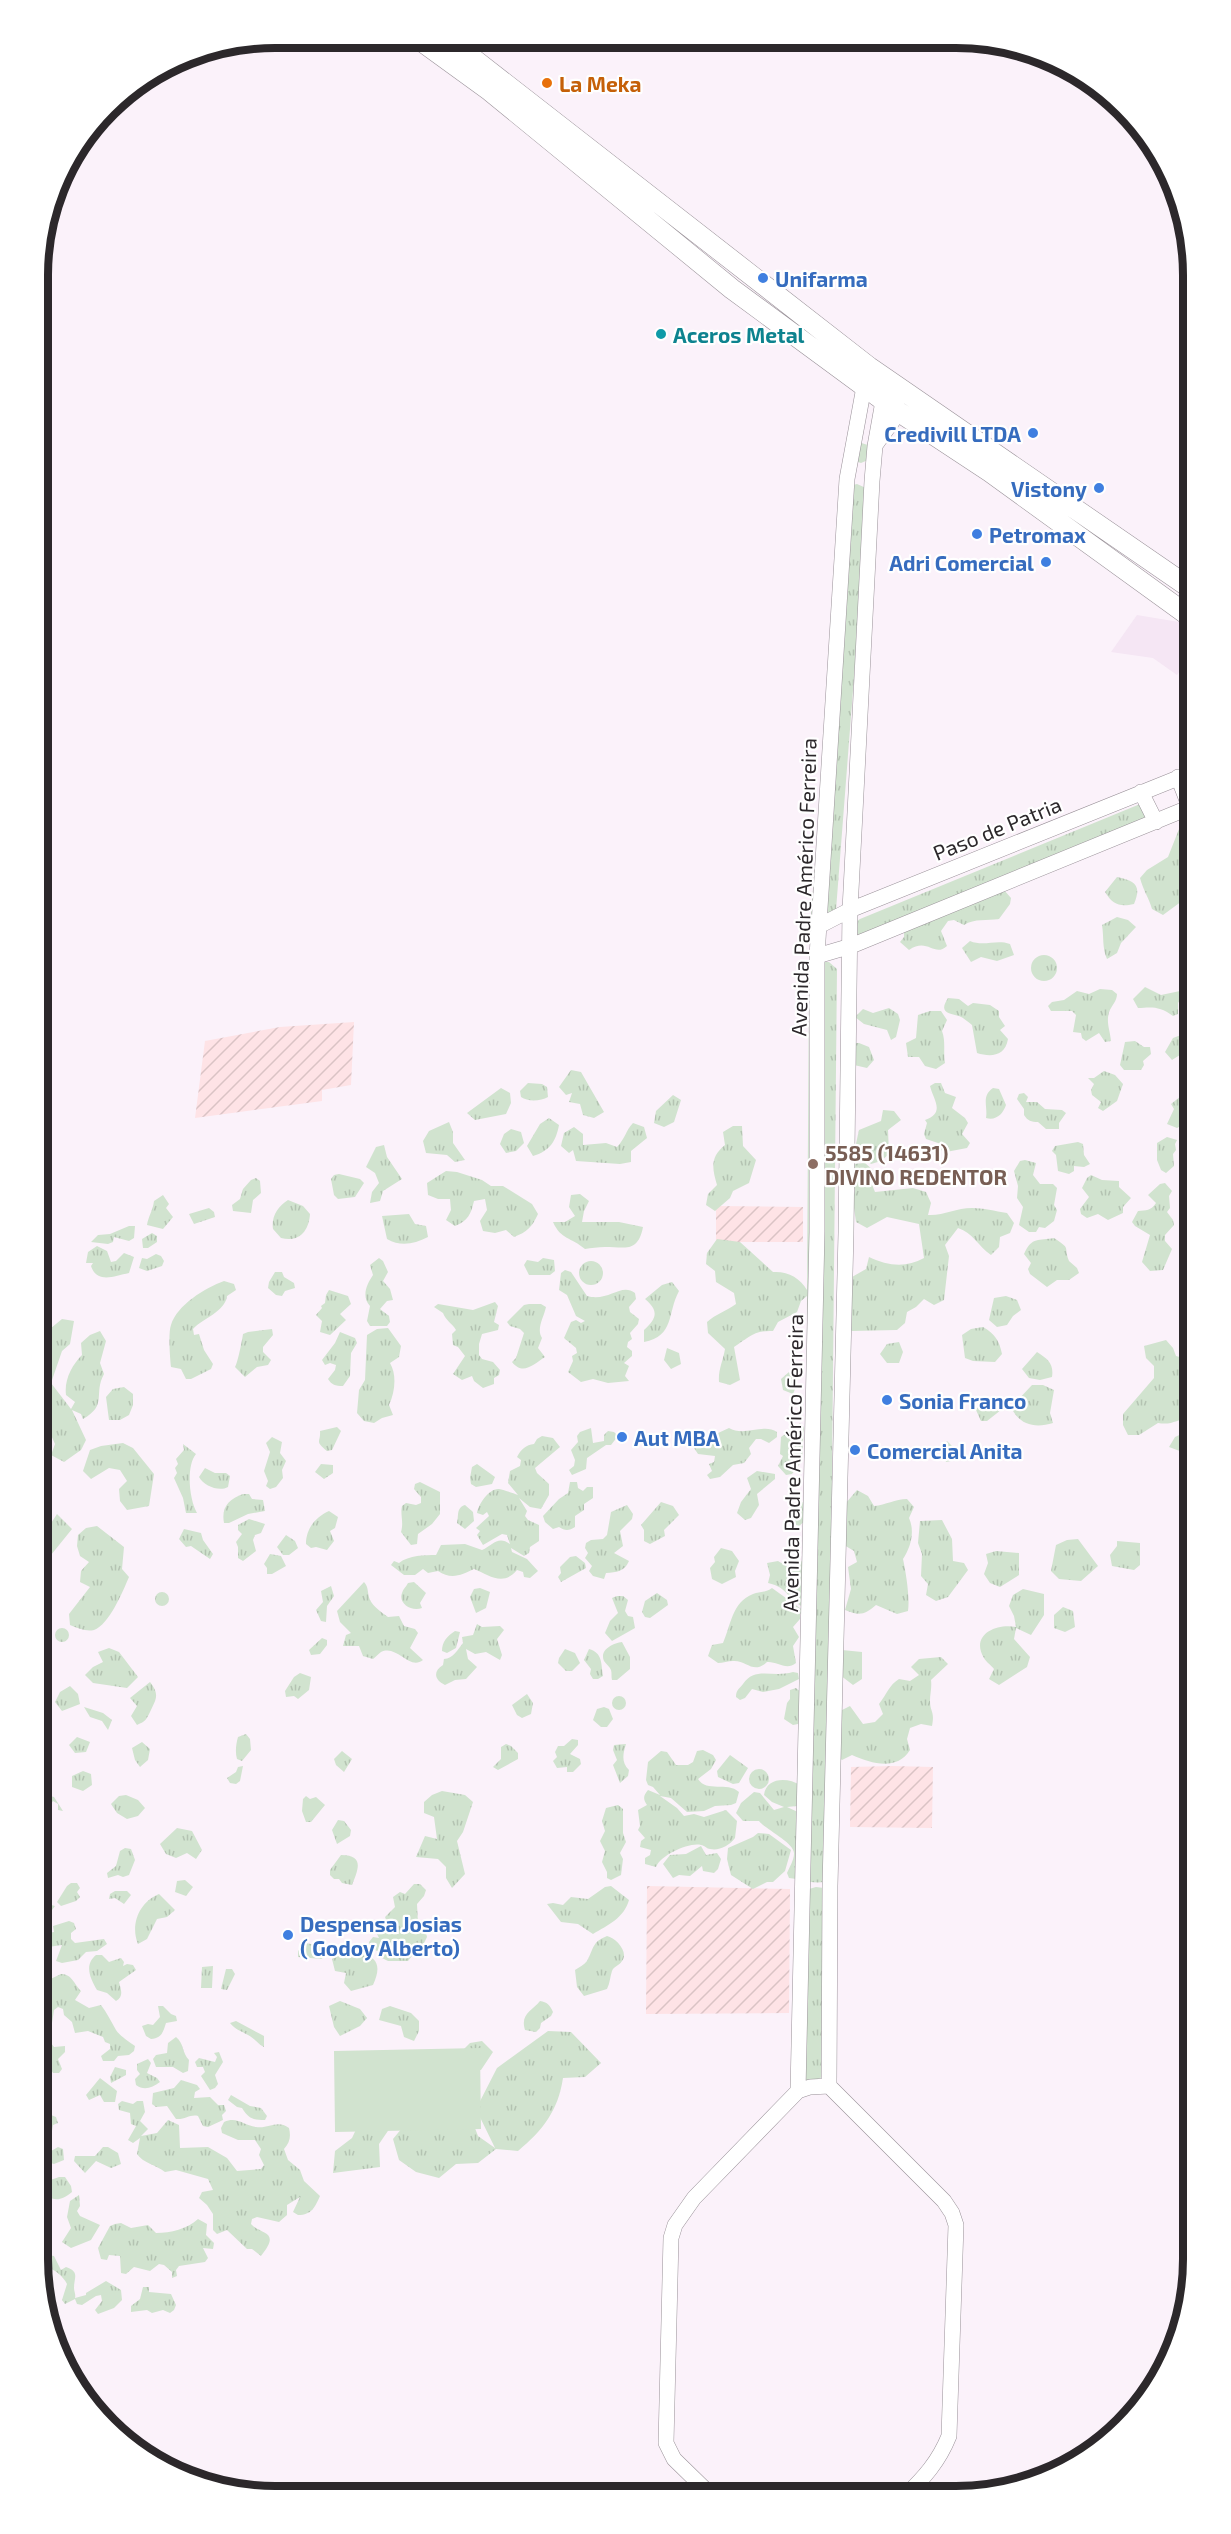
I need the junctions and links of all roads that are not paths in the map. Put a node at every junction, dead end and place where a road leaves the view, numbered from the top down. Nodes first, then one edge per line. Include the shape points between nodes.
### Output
1 (431, 48) edge
2 (459, 48) edge
3 (866, 376) junction
4 (888, 380) junction
5 (882, 399) junction
6 (899, 412) junction
7 (875, 446) junction
8 (1183, 583) edge
9 (1183, 612) edge
10 (1183, 775) edge
11 (1178, 777) junction
12 (1183, 788) edge
13 (1141, 792) junction
14 (1183, 811) edge
15 (1156, 822) junction
16 (850, 910) junction
17 (819, 926) junction
18 (851, 946) junction
19 (817, 956) junction
20 (828, 2086) junction
21 (798, 2091) junction
22 (702, 2486) edge
23 (915, 2486) edge

1 - 3 highway via 490,91 732,289
2 - 3 highway
3 - 4 highway
3 - 5 highway
3 - 17 street, Avenida Padre Américo Ferreira via 848,479
4 - 5 street
4 - 8 highway
5 - 6 highway
5 - 7 street
6 - 7 street
6 - 9 highway via 990,472
7 - 16 street
10 - 11 street, Paso de Patria
11 - 12 street
11 - 13 street, Paso de Patria
13 - 15 street
13 - 16 street, Paso de Patria
14 - 15 street
15 - 18 street
16 - 17 street, Paso de Patria
16 - 18 street
17 - 19 street, Avenida Padre Américo Ferreira
18 - 19 street
18 - 20 street
19 - 21 street, Avenida Padre Américo Ferreira via 817,1232
20 - 21 street
20 - 23 street via 944,2201 956,2225 949,2436 941,2455
21 - 22 street via 694,2198 675,2225 671,2238 666,2443 674,2459

